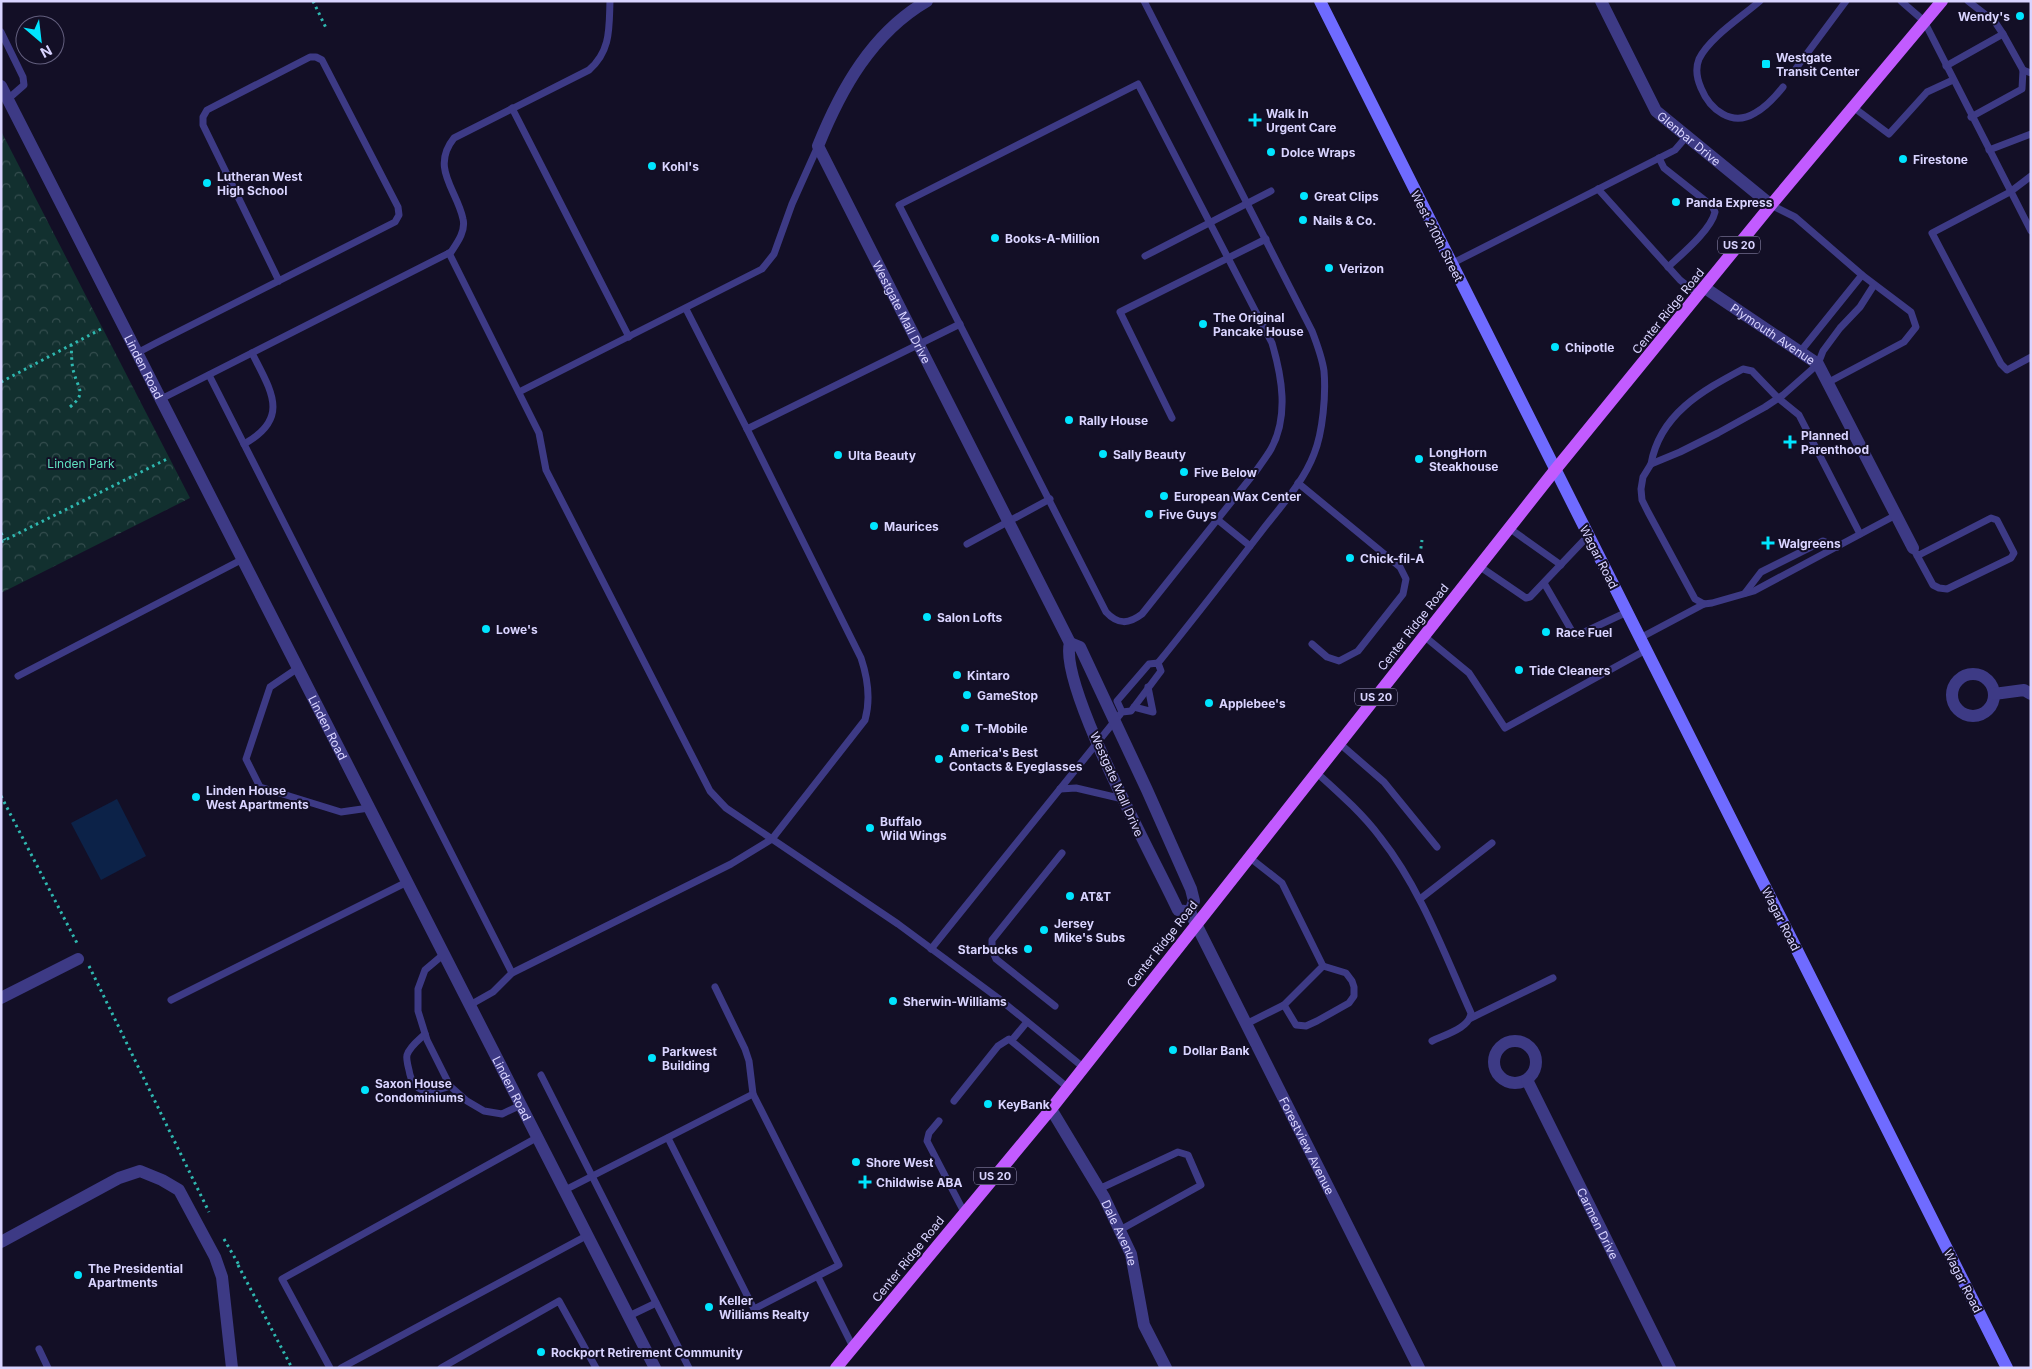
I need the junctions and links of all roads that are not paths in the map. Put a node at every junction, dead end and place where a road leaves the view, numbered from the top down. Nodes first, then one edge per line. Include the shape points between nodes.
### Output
1 (610, 1) edge
2 (927, 1) edge
3 (1144, 1) edge
4 (1320, 1) edge
5 (1602, 1) edge
6 (1760, 1) edge
7 (1846, 1) edge
8 (1900, 1) edge
9 (1942, 1) edge
10 (1968, 1) edge
11 (1924, 21) junction
12 (1, 32) edge
13 (2002, 34) junction
14 (1946, 66) junction
15 (1794, 71) dead end
16 (2027, 71) edge
17 (1953, 80) junction
18 (1, 86) edge
19 (1783, 87) dead end
20 (8, 99) junction
21 (1853, 107) junction
22 (512, 108) junction
23 (1971, 117) junction
24 (2031, 134) edge
25 (1687, 136) junction
26 (818, 146) junction
27 (1989, 150) junction
28 (1659, 158) junction
29 (2031, 176) edge
30 (1598, 189) junction
31 (1271, 191) dead end
32 (2010, 192) junction
33 (1248, 204) junction
34 (1771, 205) junction
35 (1211, 224) junction
36 (2031, 231) edge
37 (1266, 239) junction
38 (449, 253) junction
39 (1145, 256) dead end
40 (1228, 258) junction
41 (1451, 264) junction
42 (1668, 267) junction
43 (1862, 275) junction
44 (279, 281) junction
45 (1874, 285) junction
46 (1702, 292) junction
47 (686, 309) junction
48 (960, 324) junction
49 (629, 337) junction
50 (918, 344) junction
51 (1800, 352) junction
52 (137, 353) junction
53 (252, 353) junction
54 (2031, 357) edge
55 (1818, 364) junction
56 (209, 375) junction
57 (1827, 383) junction
58 (519, 392) junction
59 (1778, 398) junction
60 (161, 399) junction
61 (1172, 418) dead end
62 (747, 429) junction
63 (244, 444) junction
64 (1651, 464) junction
65 (1555, 470) junction
66 (1298, 483) junction
67 (1050, 499) junction
68 (1896, 515) junction
69 (1218, 520) junction
70 (1008, 521) junction
71 (1509, 528) junction
72 (1860, 534) junction
73 (1588, 536) junction
74 (967, 544) dead end
75 (1250, 546) junction
76 (1837, 546) junction
77 (1915, 552) junction
78 (243, 559) junction
79 (1561, 565) junction
80 (1479, 566) junction
81 (1544, 583) junction
82 (1745, 594) junction
83 (1704, 604) junction
84 (1627, 612) junction
85 (1424, 636) junction
86 (1640, 638) junction
87 (1070, 643) junction
88 (1312, 644) dead end
89 (1646, 650) junction
90 (1158, 663) junction
91 (298, 668) junction
92 (18, 676) dead end
93 (1148, 687) junction
94 (1994, 694) dead end
95 (2031, 694) edge
96 (1134, 707) junction
97 (1118, 716) junction
98 (1098, 741) junction
99 (1339, 743) junction
100 (1316, 772) junction
101 (1060, 789) junction
102 (1124, 800) junction
103 (369, 808) junction
104 (772, 839) junction
105 (1492, 843) dead end
106 (1436, 847) dead end
107 (1062, 853) dead end
108 (1249, 857) junction
109 (407, 882) junction
110 (1420, 899) junction
111 (1190, 912) junction
112 (1196, 924) junction
113 (931, 949) junction
114 (444, 954) junction
115 (81, 958) road end
116 (1323, 966) junction
117 (512, 973) junction
118 (1553, 978) dead end
119 (714, 987) dead end
120 (1, 998) edge
121 (171, 1000) dead end
122 (470, 1005) junction
123 (1284, 1005) junction
124 (1055, 1006) dead end
125 (1471, 1018) junction
126 (1027, 1022) junction
127 (1246, 1024) junction
128 (425, 1034) junction
129 (1012, 1040) junction
130 (1432, 1041) dead end
131 (1082, 1067) junction
132 (541, 1075) dead end
133 (1527, 1080) dead end
134 (450, 1086) junction
135 (1068, 1086) junction
136 (753, 1094) junction
137 (954, 1101) dead end
138 (521, 1105) junction
139 (1050, 1109) junction
140 (939, 1121) dead end
141 (538, 1137) junction
142 (668, 1138) junction
143 (592, 1176) junction
144 (1099, 1189) junction
145 (565, 1190) junction
146 (964, 1212) junction
147 (1120, 1230) junction
148 (588, 1235) junction
149 (1, 1242) edge
150 (818, 1277) junction
151 (656, 1304) junction
152 (629, 1316) junction
153 (853, 1347) junction
154 (39, 1349) dead end
155 (48, 1368) edge
156 (232, 1368) edge
157 (330, 1368) edge
158 (341, 1368) edge
159 (441, 1368) edge
160 (596, 1368) edge
161 (655, 1368) edge
162 (689, 1368) edge
163 (836, 1368) edge
164 (1166, 1368) edge
165 (1419, 1368) edge
166 (1670, 1368) edge
167 (2007, 1368) edge

1 - 22 lane via 605,51 598,62 589,70
2 - 26 street via 896,24 864,58 841,94
3 - 33 lane
4 - 41 main road, West 210th Street
5 - 25 street, Glenbar Drive via 1656,111
6 - 19 lane via 1712,42 1699,59 1696,76 1705,97 1718,113 1734,118 1754,114
7 - 15 lane
8 - 11 lane
9 - 11 main road, Center Ridge Road / US 20
10 - 13 lane via 1995,22
11 - 14 lane
11 - 21 main road, Center Ridge Road / US 20
12 - 20 lane via 24,85
13 - 14 lane
13 - 16 lane
14 - 17 lane
16 - 23 lane via 2022,89
17 - 21 lane via 1927,92 1889,134
17 - 23 lane
18 - 20 street, Linden Road
20 - 52 street, Linden Road
21 - 34 main road, Center Ridge Road / US 20
22 - 38 lane via 454,138 447,147 444,161 446,178 464,220 458,242
22 - 49 lane
23 - 27 lane
24 - 27 lane
25 - 28 lane via 1675,150
25 - 34 street, Glenbar Drive
26 - 47 lane via 768,263 756,274
26 - 50 street, Westgate Mall Drive
27 - 32 lane
28 - 30 lane
28 - 42 lane via 1664,168 1712,206 1715,212 1713,219
29 - 32 lane
30 - 41 lane
30 - 42 lane
31 - 33 lane
32 - 36 lane
32 - 54 lane via 1932,233 2001,364 2008,370
33 - 35 lane
33 - 37 lane
34 - 43 lane via 1795,217
34 - 46 main road, Center Ridge Road / US 20
35 - 39 lane
35 - 40 lane
35 - 48 lane via 1138,84 900,205
37 - 40 lane
37 - 66 lane via 1312,331 1324,372 1319,435 1315,452
38 - 53 lane
38 - 58 lane
40 - 61 lane via 1120,312
40 - 69 lane via 1272,343 1278,364 1282,410 1280,427 1271,448
41 - 65 main road, West 210th Street
42 - 46 lane via 1680,280
43 - 45 lane
43 - 51 lane
44 - 44 lane via 395,222 399,215 398,207 322,60 316,57 310,57 207,110 203,117 203,125
44 - 52 lane
45 - 55 lane via 1823,351
45 - 57 lane via 1910,312 1916,327 1904,342
46 - 51 street, Plymouth Avenue
46 - 65 main road, Center Ridge Road / US 20
47 - 49 lane
47 - 62 lane
48 - 50 lane
48 - 67 lane
49 - 58 lane
50 - 62 lane
50 - 70 street, Westgate Mall Drive
51 - 55 street, Plymouth Avenue
52 - 60 street, Linden Road
53 - 56 lane
53 - 63 lane via 274,401 270,423 259,436
55 - 57 street, Plymouth Avenue
55 - 59 lane
56 - 60 lane
56 - 63 lane
57 - 68 street, Plymouth Avenue
58 - 104 lane via 539,433 546,470 710,791 726,808
59 - 64 lane via 1745,419
59 - 64 lane via 1752,371 1743,369 1693,400 1672,418 1658,437
59 - 72 lane via 1798,415
60 - 78 street, Linden Road
62 - 104 lane via 860,658 868,696 868,708 860,729
63 - 117 lane
64 - 83 lane via 1643,477 1642,500 1695,599
65 - 71 main road, Center Ridge Road / US 20
65 - 73 main road, Wagar Road
66 - 75 lane
66 - 88 lane via 1400,567 1406,579 1403,594 1358,651 1339,661 1327,657
67 - 69 lane via 1106,612 1121,622 1131,621 1142,614
67 - 70 lane
68 - 72 lane
68 - 77 street, Plymouth Avenue
69 - 75 lane
70 - 74 lane
70 - 87 street, Westgate Mall Drive
71 - 79 lane
71 - 80 main road, Center Ridge Road / US 20
72 - 76 lane
73 - 79 lane
73 - 84 main road, Wagar Road
75 - 90 lane
76 - 82 lane
76 - 82 lane via 1823,541 1761,572
77 - 77 lane via 1934,585 1947,589 2011,558 2014,552 1997,520 1991,518
78 - 91 street, Linden Road
78 - 92 lane
79 - 81 lane
80 - 81 lane via 1526,598
80 - 85 main road, Center Ridge Road / US 20
81 - 84 lane via 1573,633 1578,634
82 - 83 lane
83 - 86 lane
84 - 86 main road, Wagar Road
85 - 89 lane via 1469,673 1505,728
85 - 99 main road, Center Ridge Road / US 20
86 - 89 main road, Wagar Road
87 - 97 street, Westgate Mall Drive via 1080,647
87 - 98 street, Westgate Mall Drive via 1068,652 1073,676
89 - 167 main road, Wagar Road
90 - 93 lane via 1161,671
90 - 97 lane via 1149,664 1117,701
91 - 103 street, Linden Road
91 - 103 lane via 270,687 246,759 260,787 341,812
93 - 96 lane
93 - 96 lane via 1153,712
94 - 95 street via 2024,690
96 - 97 lane
97 - 98 lane
97 - 111 street, Westgate Mall Drive via 1191,889 1194,901
98 - 101 lane
98 - 102 street, Westgate Mall Drive
99 - 100 main road, Center Ridge Road / US 20
99 - 106 lane via 1384,782
100 - 108 main road, Center Ridge Road / US 20
100 - 110 lane via 1353,806 1380,837
101 - 102 lane via 1076,788
101 - 113 lane
102 - 111 street, Westgate Mall Drive via 1178,910
103 - 109 street, Linden Road
104 - 113 lane
104 - 117 lane via 731,864
105 - 110 lane
107 - 124 lane via 992,940 996,959
108 - 112 main road, Center Ridge Road / US 20
108 - 116 lane via 1282,882
109 - 114 street, Linden Road
109 - 121 lane
110 - 125 lane
111 - 112 street, Westgate Mall Drive
112 - 127 street, Forestview Avenue
112 - 131 main road, Center Ridge Road / US 20
113 - 126 lane
114 - 122 street, Linden Road
114 - 128 lane via 425,970 418,989 418,1011
115 - 120 street
116 - 123 lane
116 - 123 lane via 1346,973 1352,980 1354,996 1349,1003 1306,1026 1296,1025
117 - 122 lane via 493,992
118 - 125 lane
119 - 136 lane via 745,1049
122 - 138 street, Linden Road
123 - 127 lane
125 - 130 lane via 1466,1024
126 - 129 lane
126 - 131 lane
127 - 165 street, Forestview Avenue
128 - 134 lane
128 - 134 lane via 410,1048 407,1056 409,1073 416,1087 424,1091
129 - 135 lane
129 - 137 lane via 1005,1040 998,1046
131 - 135 main road, Center Ridge Road / US 20
132 - 143 lane
133 - 166 street, Carmen Drive
134 - 138 lane via 467,1102 484,1111 502,1114
135 - 139 main road, Center Ridge Road / US 20
136 - 142 lane
136 - 150 lane via 839,1265
138 - 141 street, Linden Road
139 - 144 street, Dale Avenue
139 - 146 main road, Center Ridge Road / US 20
140 - 146 lane via 927,1141
141 - 145 street, Linden Road
141 - 157 lane via 282,1279
142 - 143 lane
142 - 150 lane via 754,1309
143 - 145 lane
143 - 151 lane
144 - 147 street, Dale Avenue
144 - 147 lane via 1178,1152 1188,1155 1200,1185
145 - 148 street, Linden Road
146 - 153 main road, Center Ridge Road / US 20
147 - 164 street, Dale Avenue via 1131,1254 1144,1325
148 - 152 street, Linden Road
148 - 158 lane
149 - 156 street via 119,1178 140,1171 162,1180 179,1190 215,1257 222,1277
150 - 153 lane
151 - 152 lane
151 - 162 lane
152 - 161 street, Linden Road
153 - 163 main road, Center Ridge Road / US 20
154 - 155 lane
159 - 160 lane via 559,1301

